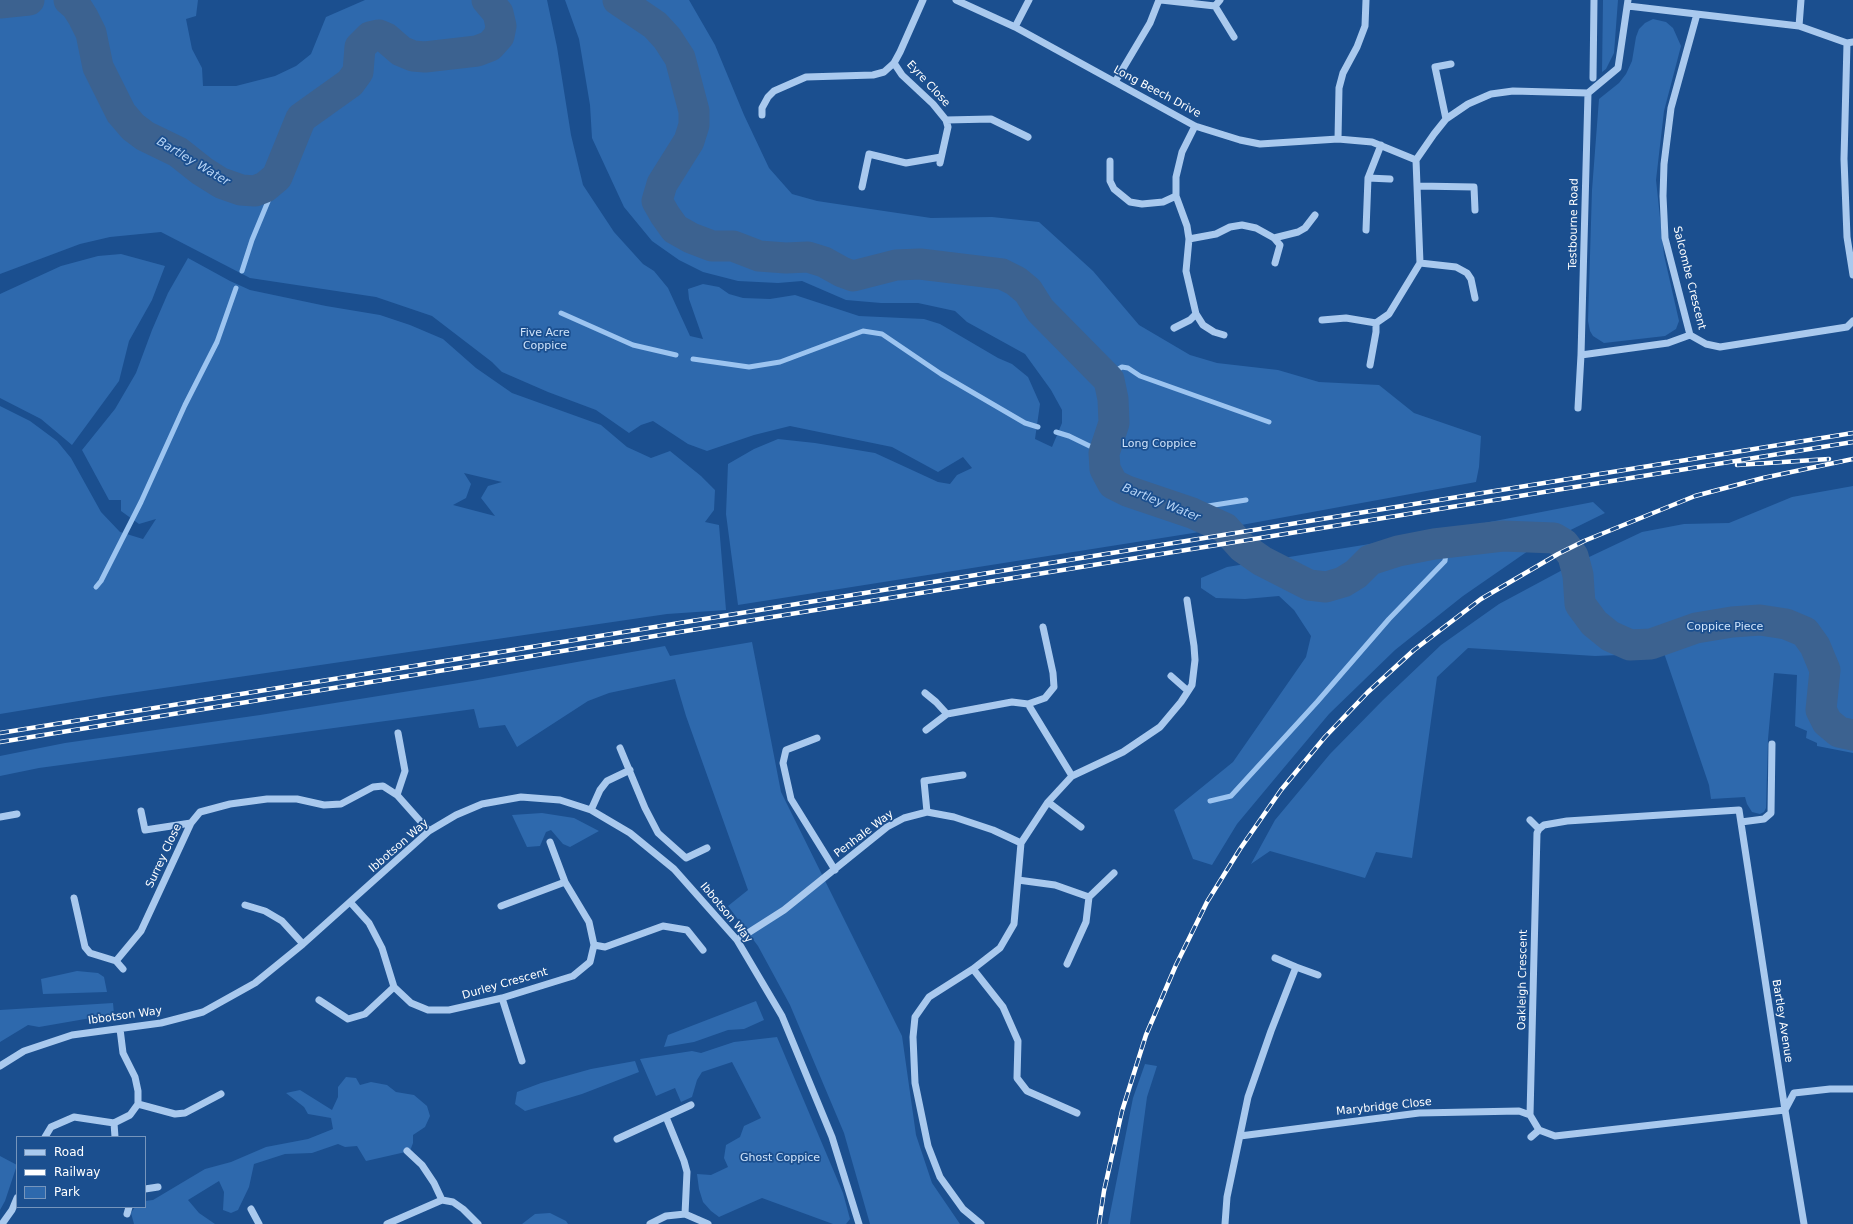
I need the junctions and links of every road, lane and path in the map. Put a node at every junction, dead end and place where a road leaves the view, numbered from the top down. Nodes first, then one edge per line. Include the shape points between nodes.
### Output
1 (923, 0) edge
2 (956, 0) edge
3 (1029, 0) edge
4 (1160, 0) edge
5 (1220, 0) edge
6 (1366, 0) edge
7 (1594, 0) edge
8 (1802, 0) edge
9 (1628, 3) edge
10 (1215, 6) junction
11 (1697, 14) junction
12 (1799, 26) junction
13 (1015, 27) junction
14 (1234, 37) dead end
15 (1850, 42) edge
16 (894, 63) junction
17 (1451, 64) dead end
18 (1592, 78) dead end
19 (1115, 82) junction
20 (1588, 93) junction
21 (762, 115) dead end
22 (1446, 119) junction
23 (946, 120) junction
24 (1195, 126) junction
25 (1028, 137) dead end
26 (1338, 139) junction
27 (1381, 145) junction
28 (1416, 160) junction
29 (1110, 161) dead end
30 (1368, 178) junction
31 (1390, 179) dead end
32 (1418, 186) junction
33 (862, 187) dead end
34 (1176, 196) junction
35 (1475, 210) dead end
36 (1315, 214) dead end
37 (1366, 230) dead end
38 (1274, 238) junction
39 (1189, 239) junction
40 (1275, 263) dead end
41 (1420, 263) junction
42 (1853, 275) edge
43 (1475, 298) dead end
44 (1196, 314) junction
45 (1322, 320) dead end
46 (1853, 322) edge
47 (1376, 323) junction
48 (1174, 328) dead end
49 (1224, 334) dead end
50 (1690, 336) junction
51 (1581, 354) junction
52 (1370, 364) dead end
53 (1578, 408) dead end
54 (1187, 600) dead end
55 (1043, 627) dead end
56 (1171, 676) dead end
57 (1188, 691) junction
58 (925, 693) dead end
59 (1028, 704) junction
60 (947, 714) junction
61 (926, 730) dead end
62 (398, 733) dead end
63 (817, 738) dead end
64 (1772, 744) dead end
65 (620, 748) dead end
66 (630, 770) junction
67 (962, 775) dead end
68 (1072, 776) junction
69 (397, 795) junction
70 (1048, 802) junction
71 (591, 810) junction
72 (141, 811) dead end
73 (927, 812) junction
74 (17, 814) dead end
75 (0, 817) edge
76 (1530, 820) dead end
77 (1741, 822) junction
78 (190, 823) junction
79 (1081, 827) dead end
80 (1540, 829) junction
81 (430, 832) junction
82 (550, 842) dead end
83 (1021, 843) junction
84 (707, 848) dead end
85 (835, 870) junction
86 (1114, 873) dead end
87 (1018, 880) junction
88 (565, 882) junction
89 (1089, 897) junction
90 (74, 898) dead end
91 (350, 902) junction
92 (245, 905) dead end
93 (501, 906) dead end
94 (737, 940) junction
95 (303, 944) junction
96 (594, 945) junction
97 (703, 950) dead end
98 (1274, 958) dead end
99 (116, 961) junction
100 (1067, 964) dead end
101 (1296, 967) junction
102 (123, 969) dead end
103 (973, 969) junction
104 (1318, 975) dead end
105 (394, 987) junction
106 (502, 998) junction
107 (319, 1000) dead end
108 (120, 1029) junction
109 (522, 1061) dead end
110 (0, 1066) edge
111 (1853, 1089) edge
112 (221, 1094) dead end
113 (138, 1104) junction
114 (691, 1105) dead end
115 (1785, 1110) junction
116 (1077, 1113) dead end
117 (1530, 1115) junction
118 (666, 1117) junction
119 (114, 1123) junction
120 (1539, 1130) junction
121 (46, 1136) edge
122 (115, 1136) edge
123 (1240, 1136) junction
124 (1531, 1137) dead end
125 (617, 1139) dead end
126 (407, 1151) dead end
127 (158, 1187) dead end
128 (146, 1189) edge
129 (16, 1200) edge
130 (442, 1200) junction
131 (251, 1209) dead end
132 (685, 1214) junction
133 (2, 1224) edge
134 (259, 1224) edge
135 (387, 1224) edge
136 (478, 1224) edge
137 (650, 1224) edge
138 (708, 1224) edge
139 (859, 1224) edge
140 (981, 1224) edge
141 (1225, 1224) edge
142 (1804, 1224) edge

1 - 16 street
2 - 13 street, Long Beech Drive
3 - 13 street
4 - 10 street
4 - 19 street via 1150,24
5 - 10 street
6 - 26 street via 1365,26 1357,48 1343,73 1339,88
7 - 18 street
8 - 12 street
9 - 11 street
9 - 20 street via 1618,68
10 - 14 street
11 - 12 street
11 - 50 street, Salcombe Crescent via 1671,108 1663,196 1666,238
12 - 15 street
13 - 19 street, Long Beech Drive
15 - 42 street via 1844,159 1846,237
16 - 21 street via 884,72 873,76 806,77 790,82 768,97 761,111
16 - 23 street, Eyre Close via 902,75
17 - 22 street via 1435,67
19 - 24 street, Long Beech Drive
20 - 22 street via 1513,91 1491,94 1468,104
20 - 51 street, Testbourne Road
22 - 28 street
23 - 25 street, Eyre Close via 991,119
23 - 33 street, Eyre Close via 948,126 941,160 906,163 869,154
24 - 26 street, Long Beech Drive via 1260,144
24 - 34 street via 1182,152 1176,176
26 - 27 street, Long Beech Drive
27 - 28 street, Long Beech Drive
27 - 30 street
28 - 32 street
29 - 34 street via 1110,181 1121,197 1130,202 1163,202
30 - 31 street
30 - 37 street
32 - 35 street via 1474,187
32 - 41 street
34 - 39 street
36 - 38 street via 1305,228
38 - 39 street via 1256,228 1242,225 1230,227 1216,234
38 - 40 street via 1280,245
39 - 44 street via 1186,271
41 - 43 street via 1456,267 1467,273
41 - 47 street via 1388,314
44 - 48 street
44 - 49 street via 1203,325 1214,332
45 - 47 street via 1346,318
46 - 50 street, Salcombe Crescent via 1847,327 1720,347 1706,344
47 - 52 street
50 - 51 street via 1668,343
51 - 53 street, Testbourne Road
54 - 57 street via 1195,660 1192,685
55 - 59 street via 1054,687 1045,698
56 - 57 street
57 - 68 street via 1160,728 1123,752
58 - 60 street
59 - 60 street via 1012,702
59 - 68 street
60 - 61 street
62 - 69 street via 405,771
63 - 85 street via 786,750 783,763 791,799
64 - 77 street via 1771,813 1764,819
65 - 66 street
66 - 71 street via 607,781
66 - 84 street via 658,833 686,858
67 - 73 street via 924,781
68 - 70 street
69 - 78 street, Surrey Close via 383,786 373,788 341,804 324,805 297,799 267,799 230,804 200,812
69 - 81 street, Surrey Close
70 - 79 street
70 - 83 street
71 - 81 street, Ibbotson Way via 560,800 521,797 482,804 456,815
71 - 94 street, Ibbotson Way via 630,833 674,869
72 - 78 street via 145,830
73 - 83 street, Penhale Way via 954,817
73 - 85 street, Penhale Way via 904,818 887,827
74 - 75 street
76 - 80 street
77 - 80 street, Bartley Avenue via 1739,810 1567,821
77 - 115 street, Bartley Avenue
78 - 99 street, Surrey Close via 141,931
80 - 117 street, Oakleigh Crescent via 1537,833
81 - 91 street, Ibbotson Way
82 - 88 street
83 - 87 street
85 - 94 street, Penhale Way via 784,910
86 - 89 street
87 - 89 street via 1055,885
87 - 103 street via 1014,924 1000,948
88 - 93 street
88 - 96 street via 589,922
89 - 100 street via 1086,922
90 - 99 street via 85,947 90,953
91 - 95 street, Ibbotson Way
91 - 105 street, Durley Crescent via 368,923 382,948
92 - 95 street via 265,911 282,921
94 - 139 street, Ibbotson Way via 782,1016 832,1137
95 - 108 street, Ibbotson Way via 255,983 203,1012 161,1023
96 - 97 street via 605,947 664,926 687,930
96 - 106 street, Durley Crescent via 590,962 573,976
98 - 101 street
99 - 102 street
101 - 104 street
101 - 123 street via 1248,1097
103 - 116 street via 1003,1007 1018,1041 1017,1078 1027,1091
103 - 140 street via 929,997 915,1016 913,1036 915,1082 928,1146 940,1177 963,1209
105 - 106 street, Durley Crescent via 411,1003 428,1010 449,1010
105 - 107 street via 366,1014 348,1019
106 - 109 street
108 - 110 street, Ibbotson Way via 72,1035 24,1051
108 - 113 street via 123,1053 135,1077
111 - 115 street via 1830,1088 1794,1093
112 - 113 street via 185,1113 175,1114
113 - 119 street via 130,1115
114 - 118 street
115 - 120 street via 1555,1136
115 - 142 street, Bartley Avenue
117 - 120 street
117 - 123 street, Marybridge Close via 1519,1111 1419,1113
118 - 125 street
118 - 132 street via 687,1172
119 - 121 street via 74,1117 51,1127
119 - 122 street
120 - 124 street
123 - 141 street via 1227,1198
126 - 130 street via 422,1165
127 - 128 street
129 - 133 street
130 - 135 street
130 - 136 street via 452,1202 463,1209
131 - 134 street
132 - 137 street via 666,1216
132 - 138 street

